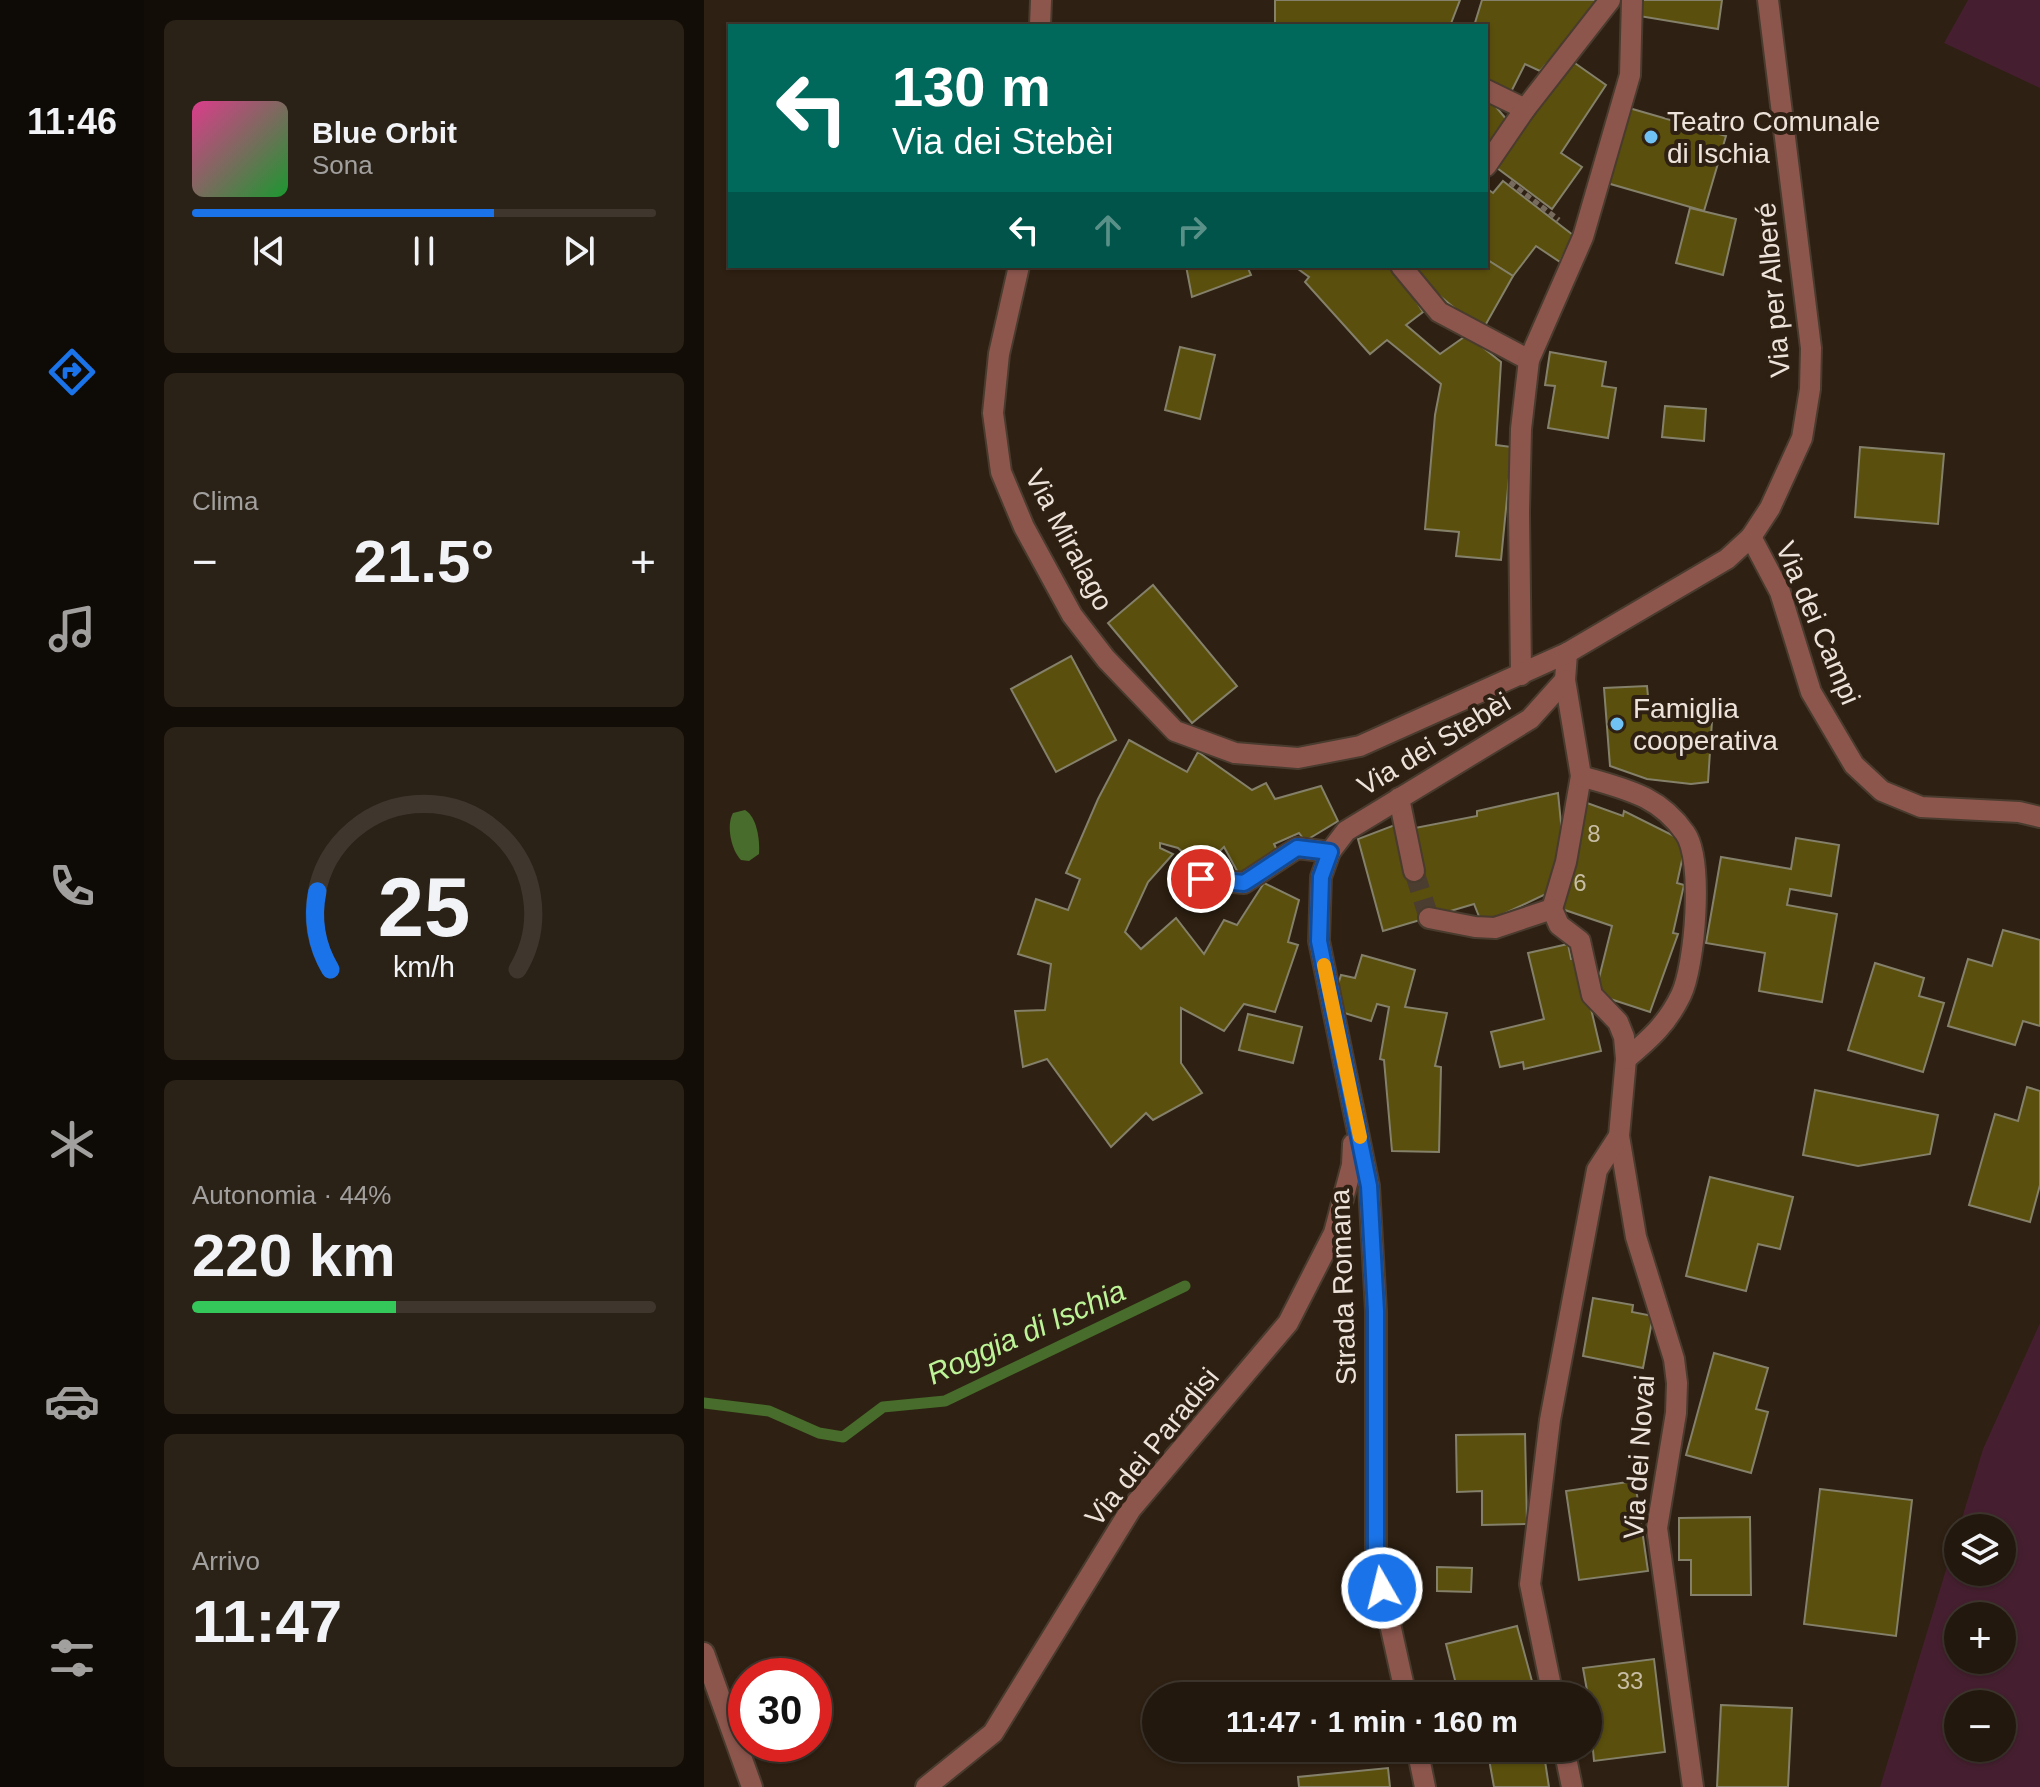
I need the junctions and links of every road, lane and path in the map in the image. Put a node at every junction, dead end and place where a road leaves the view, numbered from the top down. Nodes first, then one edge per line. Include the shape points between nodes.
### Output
1 (1041, 0) edge
2 (1610, 0) edge
3 (1632, 0) edge
4 (1768, 0) edge
5 (1040, 24) edge
6 (1488, 91) edge
7 (1525, 109) junction
8 (1488, 164) edge
9 (1488, 167) edge
10 (1570, 228) dead end
11 (1019, 268) edge
12 (1403, 268) edge
13 (1529, 360) junction
14 (1751, 537) junction
15 (1567, 653) junction
16 (1521, 675) junction
17 (1565, 680) junction
18 (1581, 776) junction
19 (1399, 798) junction
20 (2040, 817) edge
21 (1330, 852) junction
22 (1414, 871) tunnel mouth
23 (1180, 877) dead end
24 (1321, 877) joint
25 (1552, 909) junction
26 (1429, 918) dead end
27 (1626, 1059) junction
28 (1354, 1108) junction
29 (1619, 1136) junction
30 (704, 1653) edge
31 (1403, 1682) edge
32 (1550, 1682) edge
33 (1420, 1762) edge
34 (1567, 1762) edge
35 (752, 1787) edge
36 (926, 1787) edge
37 (1425, 1787) edge
38 (1572, 1787) edge
39 (1693, 1787) edge

1 - 5 street
2 - 7 street
3 - 13 street via 1630,75 1583,237
4 - 14 street, Via per Alberé via 1811,348 1810,389 1802,438 1786,478
6 - 7 street
7 - 8 street
9 - 10 path
11 - 16 street, Via Miralago via 999,354 993,413 1001,472 1072,615 1175,731 1235,753 1298,758 1360,746
12 - 13 street via 1439,312
13 - 16 street via 1521,429
14 - 15 street, Via per Alberé via 1712,569
14 - 20 street, Via dei Campi via 1780,592 1811,692 1854,765 1882,791 1921,807
15 - 16 street, Via per Alberé
15 - 17 street
17 - 18 street
17 - 19 street, Via dei Stebèi via 1530,719
18 - 25 street
18 - 27 street via 1647,797 1687,835 1695,855 1691,948 1682,992 1660,1030
19 - 21 street, Via dei Stebèi via 1346,831
19 - 22 street
21 - 23 street via 1297,848 1244,883
21 - 24 street, Via dei Stebèi
24 - 28 street, Strada Romana via 1319,941
25 - 26 street via 1495,928
25 - 27 street, Via dei Novai via 1559,925 1580,941 1592,995 1618,1022
27 - 29 street, Via dei Novai
28 - 31 street, Strada Romana via 1369,1186 1376,1311 1376,1561
28 - 36 street, Via dei Paradisi via 1352,1165 1334,1233 1288,1323 1131,1509 993,1733
29 - 32 street, Via dei Novai via 1597,1170 1550,1420 1530,1584
29 - 39 street, Via dei Novai via 1636,1237 1677,1383 1657,1528
30 - 35 street
33 - 37 street
34 - 38 street

